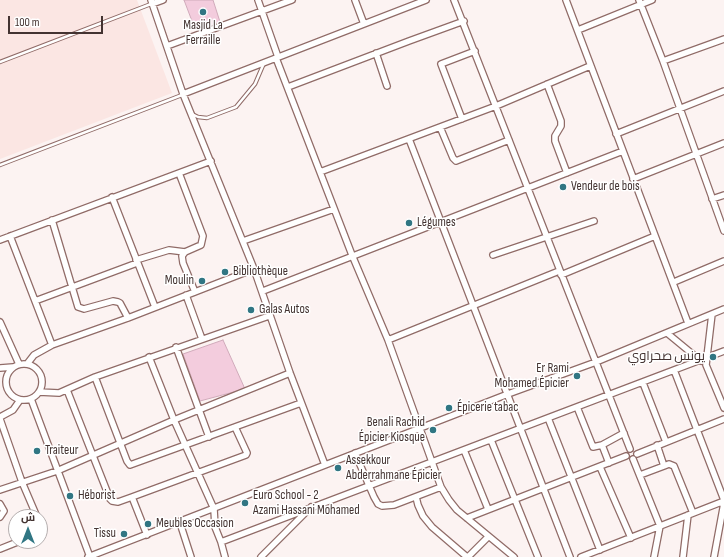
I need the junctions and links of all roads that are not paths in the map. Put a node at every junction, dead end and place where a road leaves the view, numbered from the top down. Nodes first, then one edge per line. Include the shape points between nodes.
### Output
1 (163, 0) edge
2 (258, 0) edge
3 (292, 0) edge
4 (355, 0) edge
5 (426, 0) edge
6 (454, 0) edge
7 (566, 0) edge
8 (652, 0) edge
9 (152, 2) edge
10 (640, 2) edge
11 (263, 12) junction
12 (464, 21) junction
13 (364, 24) junction
14 (578, 30) junction
15 (724, 39) edge
16 (167, 46) junction
17 (475, 51) junction
18 (376, 53) junction
19 (277, 58) junction
20 (0, 62) edge
21 (664, 62) junction
22 (264, 63) junction
23 (590, 66) junction
24 (546, 84) junction
25 (387, 86) dead end
26 (288, 87) junction
27 (724, 91) edge
28 (183, 94) junction
29 (496, 106) junction
30 (680, 107) junction
31 (190, 112) junction
32 (462, 119) junction
33 (440, 128) junction
34 (616, 134) junction
35 (409, 139) junction
36 (509, 140) junction
37 (724, 143) edge
38 (623, 151) junction
39 (696, 153) junction
40 (212, 161) junction
41 (0, 165) edge
42 (320, 172) junction
43 (179, 173) junction
44 (567, 173) junction
45 (633, 179) junction
46 (528, 189) junction
47 (724, 195) edge
48 (112, 197) junction
49 (712, 199) junction
50 (334, 208) junction
51 (52, 220) junction
52 (441, 221) junction
53 (594, 221) dead end
54 (724, 231) edge
55 (10, 236) junction
56 (655, 236) junction
57 (546, 237) junction
58 (0, 240) edge
59 (243, 241) junction
60 (185, 252) junction
61 (352, 255) junction
62 (493, 255) dead end
63 (137, 261) junction
64 (724, 261) edge
65 (254, 269) junction
66 (560, 273) junction
67 (674, 282) junction
68 (72, 286) junction
69 (262, 291) junction
70 (195, 292) junction
71 (186, 295) junction
72 (35, 301) junction
73 (473, 306) junction
74 (155, 307) junction
75 (724, 309) edge
76 (712, 314) junction
77 (269, 316) junction
78 (128, 318) junction
79 (0, 322) edge
80 (688, 323) junction
81 (666, 333) junction
82 (202, 339) junction
83 (388, 340) junction
84 (52, 345) junction
85 (176, 347) junction
86 (724, 351) edge
87 (149, 357) junction
88 (707, 357) junction
89 (699, 360) junction
90 (596, 362) junction
91 (19, 364) junction
92 (27, 364) junction
93 (706, 365) junction
94 (13, 367) junction
95 (0, 368) edge
96 (674, 370) junction
97 (290, 373) junction
98 (95, 377) junction
99 (643, 383) junction
100 (67, 390) junction
101 (39, 392) junction
102 (508, 394) junction
103 (610, 395) junction
104 (31, 399) junction
105 (20, 400) junction
106 (301, 403) junction
107 (577, 407) junction
108 (724, 408) edge
109 (199, 409) junction
110 (0, 418) edge
111 (548, 418) junction
112 (724, 419) edge
113 (174, 420) junction
114 (235, 427) junction
115 (521, 428) junction
116 (419, 429) junction
117 (697, 430) junction
118 (624, 433) junction
119 (209, 437) junction
120 (491, 440) junction
121 (666, 442) junction
122 (120, 444) junction
123 (602, 445) junction
124 (187, 446) junction
125 (657, 446) junction
126 (630, 449) junction
127 (464, 450) junction
128 (355, 453) junction
129 (637, 454) junction
130 (93, 456) junction
131 (626, 456) junction
132 (633, 459) junction
133 (432, 462) junction
134 (609, 464) junction
135 (325, 465) junction
136 (664, 466) junction
137 (600, 467) junction
138 (57, 471) junction
139 (198, 473) junction
140 (640, 475) junction
141 (572, 477) junction
142 (22, 482) junction
143 (370, 484) junction
144 (441, 487) junction
145 (544, 488) junction
146 (0, 490) edge
147 (132, 497) junction
148 (416, 497) junction
149 (515, 500) junction
150 (724, 502) edge
151 (0, 504) edge
152 (312, 506) junction
153 (34, 509) edge
154 (214, 509) junction
155 (488, 509) junction
156 (691, 514) junction
157 (0, 516) edge
158 (467, 518) junction
159 (180, 523) junction
160 (660, 526) junction
161 (147, 535) junction
162 (488, 537) junction
163 (631, 538) junction
164 (221, 542) junction
165 (600, 550) junction
166 (89, 557) edge
167 (192, 557) edge
168 (226, 557) edge
169 (261, 557) edge
170 (467, 557) edge
171 (514, 557) edge
172 (538, 557) edge
173 (570, 557) edge
174 (581, 557) edge
175 (654, 557) edge
176 (683, 557) edge
177 (714, 557) edge

1 - 9 street
2 - 11 street
3 - 11 street
4 - 13 street
5 - 13 street
6 - 12 street
7 - 14 street
8 - 10 street
9 - 16 street
9 - 20 lane
10 - 14 street
10 - 21 street
11 - 16 street
11 - 19 street
12 - 17 street
12 - 18 street
13 - 19 street
14 - 23 street
15 - 21 street
16 - 28 street
17 - 29 street
17 - 32 street via 441,64
18 - 25 street
18 - 26 street
19 - 22 street
19 - 26 street
21 - 30 street
22 - 28 street
22 - 31 lane via 255,84 236,107 207,118 198,117
23 - 24 street
23 - 34 street
24 - 29 street
24 - 44 street via 561,121 555,141
26 - 42 street
27 - 30 street
28 - 31 street
28 - 41 lane
29 - 32 street
29 - 36 street
30 - 34 street
30 - 39 street
31 - 40 street
32 - 33 street
33 - 35 street
33 - 36 street via 456,161
34 - 38 street
35 - 42 street
35 - 52 street
36 - 46 street
37 - 39 street
38 - 44 street
38 - 45 street
39 - 45 street
39 - 49 street
40 - 43 street
40 - 59 street
42 - 50 street
43 - 48 street
43 - 60 street via 203,236 201,245
44 - 46 street
45 - 56 street
46 - 52 street
46 - 57 street
47 - 49 street
48 - 51 street
48 - 63 street
49 - 54 street
50 - 59 street
50 - 61 street
51 - 55 street
51 - 68 street
52 - 61 street
52 - 73 street
53 - 57 street
55 - 58 street
55 - 72 street
56 - 66 street
56 - 67 street
57 - 62 street
57 - 66 street
59 - 65 street
60 - 63 street via 168,250
60 - 70 street via 182,259
61 - 69 street
61 - 83 street
63 - 68 street
63 - 74 street
64 - 67 street
65 - 69 street
65 - 70 street
66 - 73 street
66 - 90 street
67 - 80 street
68 - 72 street
68 - 78 street via 80,308 116,301 120,303
69 - 77 street
70 - 71 street
71 - 74 street
71 - 82 street
72 - 84 street
73 - 83 street
73 - 102 street
74 - 78 street
75 - 76 street
76 - 80 street
76 - 88 street
77 - 82 street
77 - 97 street
78 - 84 street
79 - 91 street
80 - 81 street
81 - 89 street
81 - 90 street
82 - 85 street
83 - 116 street
84 - 92 street via 39,352
85 - 87 street
85 - 109 street
86 - 88 street
87 - 98 street
87 - 113 street
88 - 89 street
88 - 93 street
89 - 93 street
89 - 96 street
90 - 102 street
90 - 103 street
91 - 92 street
91 - 94 street
92 - 101 street via 33,366 42,378
93 - 108 street
94 - 95 street
94 - 105 street via 5,379 6,386 14,398
96 - 99 street
96 - 117 street
97 - 106 street
97 - 109 street
98 - 100 street
98 - 122 street
99 - 103 street
99 - 121 street
100 - 101 street via 54,394
100 - 130 street
101 - 104 street
102 - 115 street
102 - 116 street
103 - 107 street
103 - 118 street
104 - 105 street
104 - 138 street
105 - 110 street via 13,410
106 - 114 street
106 - 135 street
107 - 111 street
107 - 123 street via 593,447
109 - 113 street
109 - 119 street
110 - 142 street
111 - 115 street
111 - 141 street
112 - 117 street
113 - 122 street
113 - 124 street
114 - 119 street
114 - 139 street via 247,454
115 - 120 street
115 - 145 street
116 - 128 street
116 - 133 street
117 - 121 street
117 - 150 street
118 - 123 street
118 - 126 street
119 - 124 street
120 - 127 street
120 - 149 street
121 - 125 street
122 - 124 street via 128,464 132,465
122 - 130 street
123 - 134 street
124 - 139 street
125 - 129 street
125 - 136 street
126 - 129 street
126 - 131 street
127 - 133 street
127 - 155 street
128 - 135 street
128 - 143 street
129 - 132 street
130 - 138 street
130 - 147 street via 110,499 118,502
131 - 132 street
131 - 134 street
132 - 140 street
133 - 143 street
133 - 144 street
134 - 137 street
135 - 154 street
136 - 140 street
136 - 156 street via 674,466
137 - 141 street
137 - 163 street
138 - 142 street
138 - 166 street
139 - 147 street
139 - 154 street
140 - 160 street
141 - 145 street
141 - 165 street
142 - 146 street
142 - 153 street
143 - 148 street via 374,497 382,506 394,505
143 - 152 street
144 - 148 street
144 - 158 street via 449,500
145 - 149 street
145 - 173 street
147 - 161 street
148 - 170 street via 423,516 432,527
149 - 155 street
149 - 172 street
150 - 156 street
150 - 177 street
151 - 157 street via 4,511
152 - 164 street
152 - 169 street
154 - 159 street
154 - 164 street via 215,527
155 - 158 street
156 - 160 street
156 - 176 street
158 - 162 street
159 - 161 street
159 - 167 street
160 - 163 street
160 - 175 street
161 - 166 street
162 - 170 street
162 - 171 street
163 - 165 street
164 - 168 street
165 - 174 street

